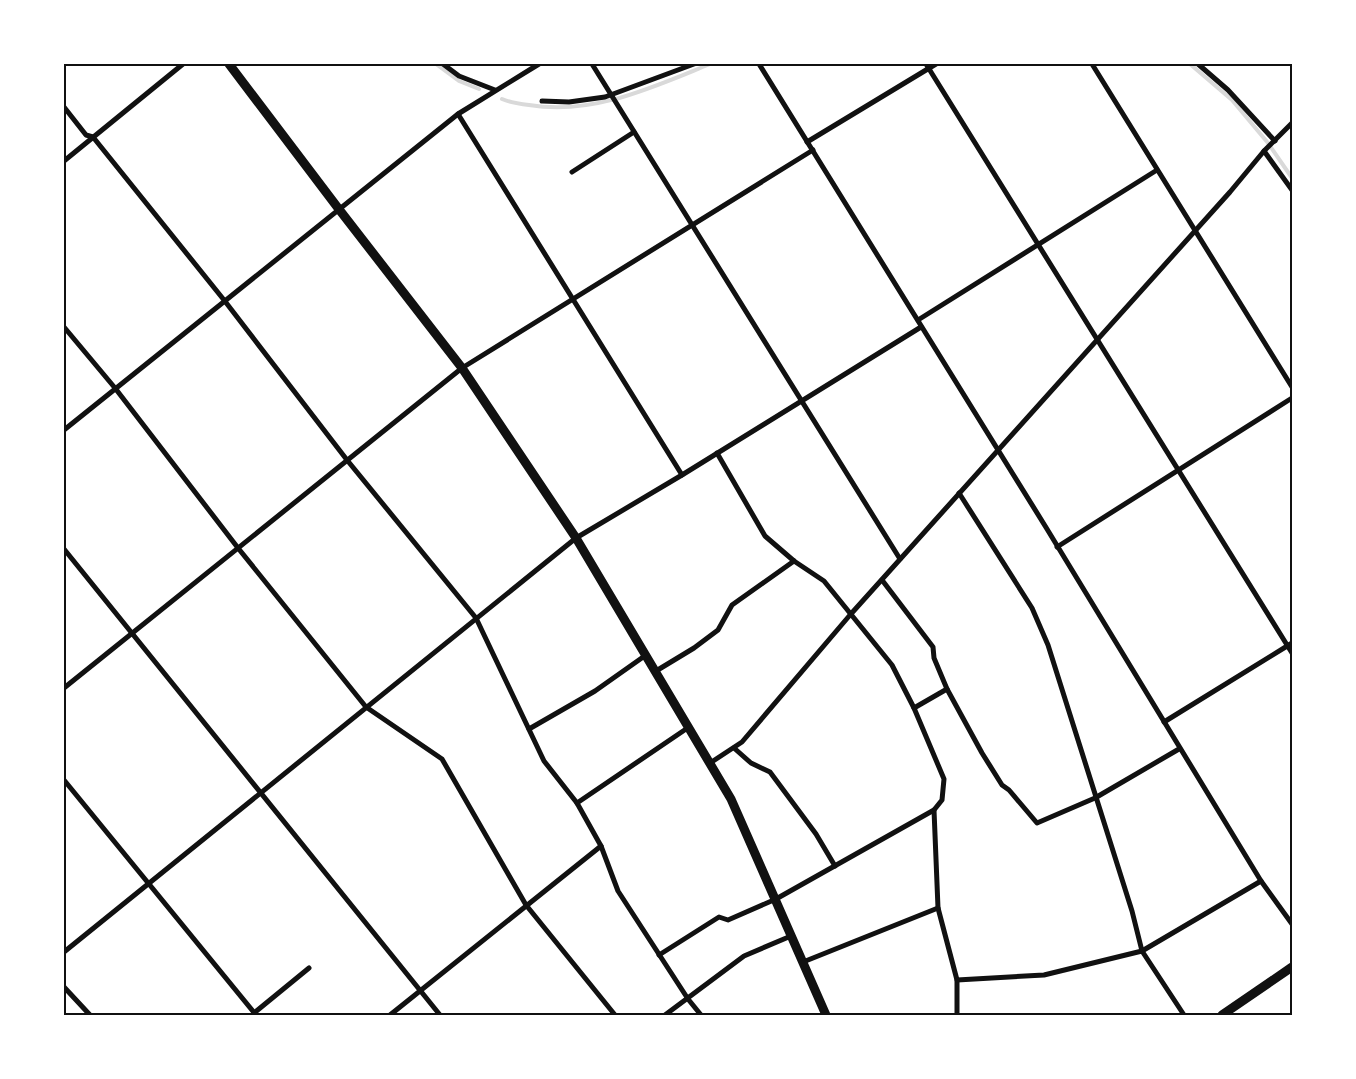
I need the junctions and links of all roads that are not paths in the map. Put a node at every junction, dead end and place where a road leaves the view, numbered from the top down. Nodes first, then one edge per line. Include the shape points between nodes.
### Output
1 (183, 64) edge
2 (229, 64) edge
3 (443, 64) edge
4 (523, 64) edge
5 (539, 64) edge
6 (592, 64) edge
7 (694, 64) edge
8 (759, 64) edge
9 (936, 64) edge
10 (1092, 64) edge
11 (1198, 64) edge
12 (927, 66) edge
13 (527, 71) junction
14 (496, 90) junction
15 (612, 95) junction
16 (542, 101) dead end
17 (64, 107) edge
18 (458, 114) junction
19 (1292, 123) edge
20 (634, 132) junction
21 (93, 137) junction
22 (808, 142) junction
23 (1273, 142) junction
24 (813, 150) junction
25 (1265, 150) junction
26 (64, 161) edge
27 (1157, 170) junction
28 (572, 172) dead end
29 (1292, 190) edge
30 (338, 208) junction
31 (692, 225) junction
32 (1195, 230) junction
33 (1037, 245) junction
34 (224, 300) junction
35 (573, 300) junction
36 (918, 320) junction
37 (64, 327) edge
38 (921, 327) junction
39 (1097, 341) junction
40 (462, 368) junction
41 (115, 388) junction
42 (1292, 388) edge
43 (1292, 398) edge
44 (801, 401) junction
45 (64, 430) edge
46 (998, 451) junction
47 (717, 453) junction
48 (347, 460) junction
49 (1177, 470) junction
50 (682, 475) junction
51 (959, 493) junction
52 (576, 538) junction
53 (1057, 547) junction
54 (64, 548) edge
55 (238, 548) junction
56 (900, 559) junction
57 (794, 562) junction
58 (882, 580) junction
59 (850, 615) junction
60 (476, 618) junction
61 (132, 633) junction
62 (1290, 645) edge
63 (1292, 653) edge
64 (646, 655) junction
65 (656, 671) junction
66 (64, 688) edge
67 (947, 689) junction
68 (366, 707) junction
69 (914, 708) junction
70 (1164, 722) junction
71 (690, 726) junction
72 (529, 729) junction
73 (734, 748) junction
74 (1179, 749) junction
75 (710, 763) junction
76 (64, 780) edge
77 (261, 793) junction
78 (1095, 798) junction
79 (577, 803) junction
80 (934, 810) junction
81 (601, 846) junction
82 (835, 866) junction
83 (1261, 881) junction
84 (148, 884) junction
85 (776, 899) junction
86 (526, 905) junction
87 (938, 908) junction
88 (1292, 924) edge
89 (792, 936) junction
90 (1142, 951) junction
91 (64, 952) edge
92 (658, 954) junction
93 (803, 962) junction
94 (1292, 967) edge
95 (308, 968) dead end
96 (957, 980) junction
97 (64, 987) edge
98 (421, 991) junction
99 (688, 999) junction
100 (255, 1014) edge
101 (90, 1015) edge
102 (390, 1015) edge
103 (440, 1015) edge
104 (615, 1015) edge
105 (665, 1015) edge
106 (701, 1015) edge
107 (826, 1015) edge
108 (957, 1015) edge
109 (1184, 1015) edge
110 (1222, 1015) edge

1 - 21 street
2 - 30 main road
3 - 14 street via 459,76
4 - 13 street
5 - 13 street
6 - 15 street
7 - 15 street
8 - 22 street
9 - 12 street
10 - 27 street
11 - 23 street via 1228,90
12 - 22 street
12 - 33 street
13 - 14 street
14 - 18 street
15 - 16 street via 569,102
15 - 20 street
17 - 21 street via 86,135
18 - 30 street
18 - 35 street
19 - 23 street
20 - 28 street
20 - 31 street
21 - 26 street
21 - 34 street
22 - 24 street
23 - 25 street
24 - 31 street
24 - 36 street
25 - 29 street
25 - 32 street
27 - 32 street
27 - 33 street
30 - 34 street
30 - 40 main road
31 - 35 street
31 - 44 street
32 - 39 street
32 - 42 street
33 - 36 street
33 - 39 street
34 - 41 street
34 - 48 street
35 - 40 street
35 - 50 street
36 - 38 street
37 - 41 street
38 - 44 street
38 - 46 street
39 - 46 street
39 - 49 street
40 - 48 street
40 - 52 main road
41 - 45 street
41 - 55 street
43 - 49 street
44 - 47 street
44 - 56 street
46 - 51 street
46 - 53 street
47 - 50 street
47 - 57 street via 765,536
48 - 55 street
48 - 60 street
49 - 53 street
49 - 62 street
50 - 52 street
51 - 56 street
51 - 78 street via 1032,608 1048,645
52 - 60 street
52 - 64 main road
53 - 70 street
54 - 61 street
55 - 61 street
55 - 68 street
56 - 58 street
57 - 59 street via 824,580
57 - 65 street via 732,605 718,630
58 - 59 street
58 - 67 street via 934,647 934,658
59 - 69 street via 892,665
59 - 73 street
60 - 68 street
60 - 72 street
61 - 66 street
61 - 77 street
62 - 63 street
62 - 70 street
64 - 65 main road
64 - 72 street via 595,691
65 - 71 main road
67 - 69 street
67 - 78 street via 1002,786 1010,790 1037,822
68 - 77 street
68 - 86 street via 442,758
69 - 80 street via 944,779 942,800
70 - 74 street
71 - 75 main road
71 - 79 street
72 - 79 street via 544,761
73 - 75 street
73 - 82 street via 751,763 770,772 816,834
74 - 78 street
74 - 83 street
75 - 85 main road via 731,799
76 - 84 street
77 - 84 street
77 - 98 street
78 - 90 street
79 - 81 street
80 - 82 street
80 - 87 street
81 - 86 street
81 - 92 street via 618,891
82 - 85 street
83 - 88 street
83 - 90 street
84 - 91 street
84 - 100 street
85 - 89 main road
85 - 92 street via 728,920 720,917
86 - 98 street
86 - 104 street
87 - 93 street
87 - 96 street
89 - 93 main road
89 - 99 street via 744,956
90 - 96 street via 1044,975
90 - 109 street
92 - 99 street
93 - 107 main road
94 - 110 main road
95 - 100 street
96 - 108 street
97 - 101 street
98 - 102 street
98 - 103 street
99 - 105 street
99 - 106 street

